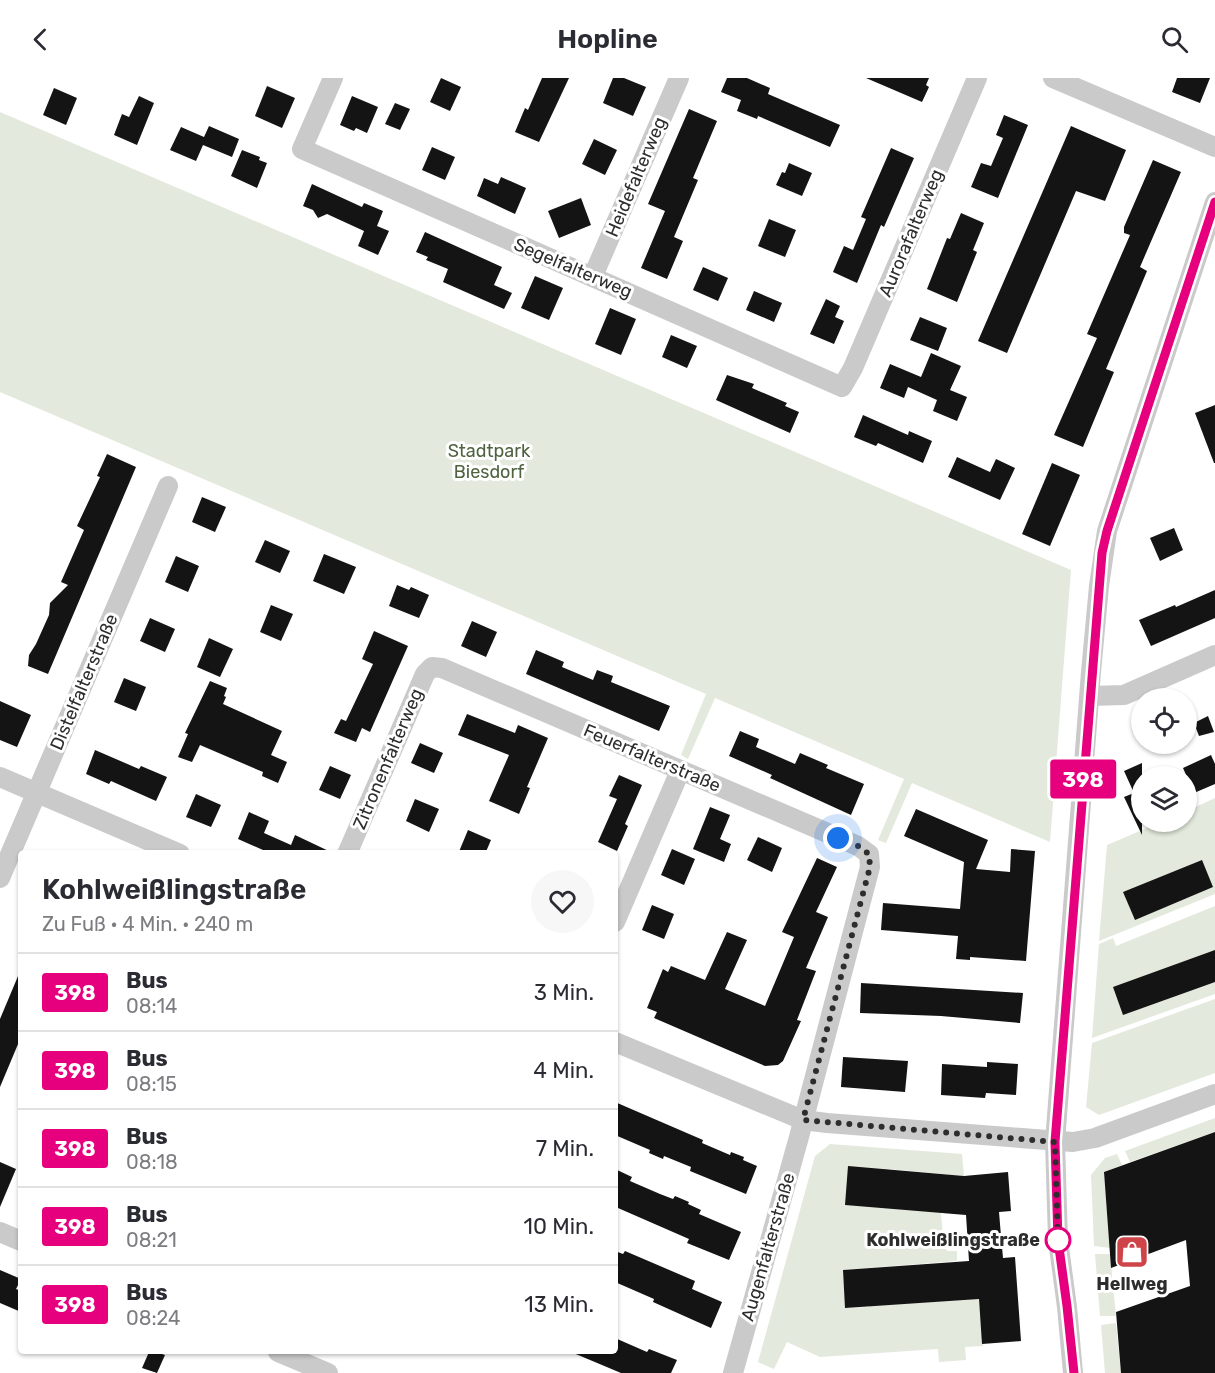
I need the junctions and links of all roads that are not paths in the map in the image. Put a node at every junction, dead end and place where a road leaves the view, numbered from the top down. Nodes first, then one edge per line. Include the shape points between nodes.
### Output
1 (333, 78) edge
2 (679, 78) edge
3 (977, 78) edge
4 (1053, 78) edge
5 (1215, 147) edge
6 (1215, 202) edge
7 (593, 276) junction
8 (843, 387) joint
9 (168, 486) dead end
10 (1215, 655) edge
11 (432, 667) joint
12 (1090, 696) junction
13 (680, 771) junction
14 (0, 777) edge
15 (37, 792) junction
16 (171, 850) edge
17 (349, 850) edge
18 (869, 854) joint
19 (0, 878) edge
20 (618, 915) edge
21 (618, 1043) edge
22 (1215, 1095) edge
23 (803, 1120) junction
24 (1055, 1142) junction
25 (0, 1232) edge
26 (18, 1240) edge
27 (283, 1354) edge
28 (328, 1373) edge
29 (734, 1373) edge
30 (1074, 1373) edge

1 - 7 street, Segelfalterweg via 302,150
2 - 7 street, Heidefalterweg
3 - 8 street, Aurorafalterweg
4 - 5 street
6 - 12 street via 1107,531
7 - 8 street, Segelfalterweg
9 - 15 street, Distelfalterstraße
10 - 12 street via 1124,695
11 - 13 street, Feuerfalterstraße
11 - 17 street, Zitronenfalterweg via 425,674
12 - 24 street
13 - 18 street, Feuerfalterstraße
13 - 20 street
14 - 15 street
15 - 16 street
15 - 19 street, Distelfalterstraße
18 - 23 street, Augenfalterstraße via 870,867
21 - 23 street
22 - 24 street via 1095,1138
23 - 24 street
23 - 29 street, Augenfalterstraße
24 - 30 street via 1058,1240
25 - 26 street
27 - 28 street

